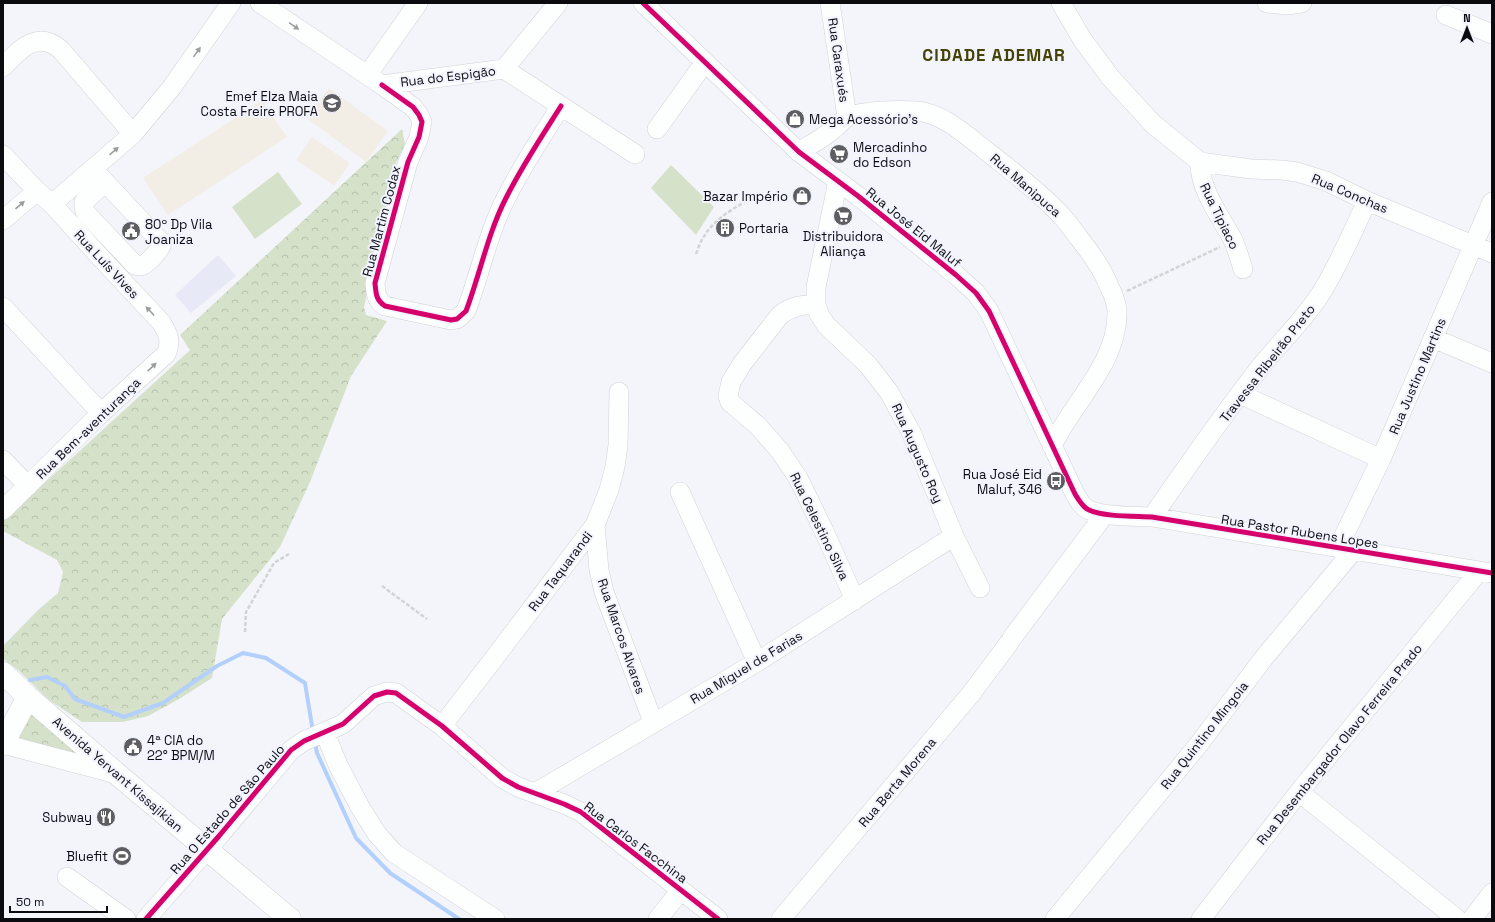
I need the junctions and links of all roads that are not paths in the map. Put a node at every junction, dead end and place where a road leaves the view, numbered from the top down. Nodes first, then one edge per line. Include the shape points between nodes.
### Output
1 (230, 3) edge
2 (261, 3) edge
3 (418, 3) edge
4 (558, 3) edge
5 (643, 3) edge
6 (817, 3) edge
7 (1061, 3) edge
8 (1267, 3) edge
9 (1302, 3) edge
10 (831, 10) edge
11 (1446, 15) dead end
12 (1492, 34) edge
13 (705, 62) junction
14 (3, 67) edge
15 (504, 69) junction
16 (375, 80) junction
17 (561, 106) junction
18 (847, 117) junction
19 (656, 129) dead end
20 (133, 134) junction
21 (799, 152) junction
22 (635, 154) dead end
23 (3, 155) edge
24 (1200, 162) junction
25 (838, 181) junction
26 (37, 191) junction
27 (1367, 200) junction
28 (1492, 202) edge
29 (52, 204) junction
30 (3, 220) edge
31 (1472, 245) junction
32 (1492, 253) edge
33 (1243, 269) dead end
34 (3, 307) edge
35 (817, 309) junction
36 (1433, 338) junction
37 (170, 343) joint
38 (1492, 363) edge
39 (619, 392) dead end
40 (1240, 394) junction
41 (101, 413) junction
42 (1052, 446) junction
43 (1381, 459) junction
44 (3, 460) edge
45 (28, 486) junction
46 (680, 492) dead end
47 (3, 510) edge
48 (1105, 514) junction
49 (1152, 517) junction
50 (595, 525) junction
51 (954, 536) junction
52 (1345, 549) junction
53 (1486, 572) edge
54 (980, 588) dead end
55 (855, 600) junction
56 (757, 662) junction
57 (3, 673) edge
58 (396, 693) joint
59 (28, 697) junction
60 (653, 722) junction
61 (442, 726) junction
62 (316, 736) junction
63 (3, 744) edge
64 (117, 774) junction
65 (1299, 792) junction
66 (535, 793) junction
67 (207, 850) junction
68 (67, 877) dead end
69 (681, 890) junction
70 (1492, 893) edge
71 (126, 919) edge
72 (146, 919) edge
73 (290, 919) edge
74 (495, 919) edge
75 (658, 919) edge
76 (718, 919) edge
77 (781, 919) edge
78 (1055, 919) edge
79 (1201, 919) edge
80 (1457, 919) edge
81 (1472, 919) edge

20 -> 1 street via 172,87
2 -> 16 street
3 - 16 street
4 - 15 street, Rua do Espigão
5 - 13 street, Rua José Eid Maluf
6 - 10 street
7 - 24 street via 1082,39 1110,77 1153,124
8 - 9 street
10 - 18 street, Rua Caraxués
11 - 12 street
13 - 19 street
13 - 21 street, Rua José Eid Maluf
14 - 20 street via 27,45 47,40 53,43
15 - 16 street, Rua do Espigão
15 - 17 street
16 - 17 street, Rua Martim Codax via 413,107 422,122 419,137 408,162 375,283 378,302 385,306 451,320 457,319 466,311 505,199
17 - 22 street
18 - 21 street, Rua Manipuca via 830,132
18 - 42 street, Rua Manipuca via 862,113 919,112 938,117 957,128 1030,186 1059,213 1104,273 1117,310 1113,341 1103,366 1060,429
29 -> 20 street via 99,176
21 - 25 street, Rua José Eid Maluf
23 - 26 street, Rua Luís Vives
24 - 27 street, Rua Conchas via 1252,170 1297,172
24 - 33 street, Rua Tipiaco via 1206,191 1233,240
25 - 35 street via 816,287
25 - 42 street, Rua José Eid Maluf via 976,293 989,311
26 - 29 street, Rua Luís Vives
30 -> 26 street
27 - 31 street, Rua Conchas
27 - 40 street, Travessa Ribeirão Preto via 1323,290 1309,311
28 - 31 street, Rua Justino Martins
37 -> 29 street, Rua Luís Vives via 161,322
31 - 32 street, Rua Conchas
31 - 36 street, Rua Justino Martins
34 - 41 street
35 - 51 street, Rua Augusto Roy via 826,325 868,365 890,392 911,432
35 - 55 street, Rua Celestino Silva via 799,305 780,314 742,364 731,382 728,396 730,402 758,426 780,451 798,478
36 - 38 street
36 - 43 street, Rua Justino Martins
41 -> 37 street, Rua Bem-aventurança via 166,354
39 - 50 street, Rua Taquarandi via 615,467
40 - 43 street
40 - 49 street, Travessa Ribeirão Preto
41 - 45 street, Rua Bem-aventurança
42 - 48 street, Rua José Eid Maluf via 1080,502 1088,510
43 - 52 street, Rua Justino Martins
44 - 45 street
45 - 47 street, Rua Bem-aventurança
46 - 56 street
48 - 49 street, Rua Pastor Rubens Lopes
48 - 77 street, Rua Berta Morena via 970,695
49 - 52 street, Rua Pastor Rubens Lopes
50 - 60 street, Rua Marcos Alvares via 599,570 604,592
50 - 61 street, Rua Taquarandi
51 - 54 street, Rua Augusto Roy
51 - 55 street, Rua Miguel de Farias
52 - 53 street, Rua Pastor Rubens Lopes
52 - 78 street, Rua Quintino Mingoia via 1326,584
53 - 65 street, Rua Desembargador Olavo Ferreira Prado
55 - 56 street, Rua Miguel de Farias
56 - 60 street, Rua Miguel de Farias
57 - 59 main road, Avenida Yervant Kissajikian
58 - 61 street, Rua Carlos Facchina
58 - 62 street, Rua O Estado de São Paulo via 387,692 374,696 343,724
59 - 63 main road
59 - 64 main road, Avenida Yervant Kissajikian
60 - 66 street, Rua Miguel de Farias
61 - 66 street, Rua Carlos Facchina via 502,778
62 - 67 street, Rua O Estado de São Paulo via 291,750
62 - 74 street via 338,765 360,808 377,834 394,853
63 - 64 street
64 - 67 main road, Avenida Yervant Kissajikian
65 - 79 street, Rua Desembargador Olavo Ferreira Prado
65 - 80 street
66 - 69 street, Rua Carlos Facchina via 581,812
67 - 72 street, Rua O Estado de São Paulo
67 - 73 main road, Avenida Yervant Kissajikian
68 - 71 street
69 - 75 street
69 - 76 street, Rua Carlos Facchina
70 - 81 street

